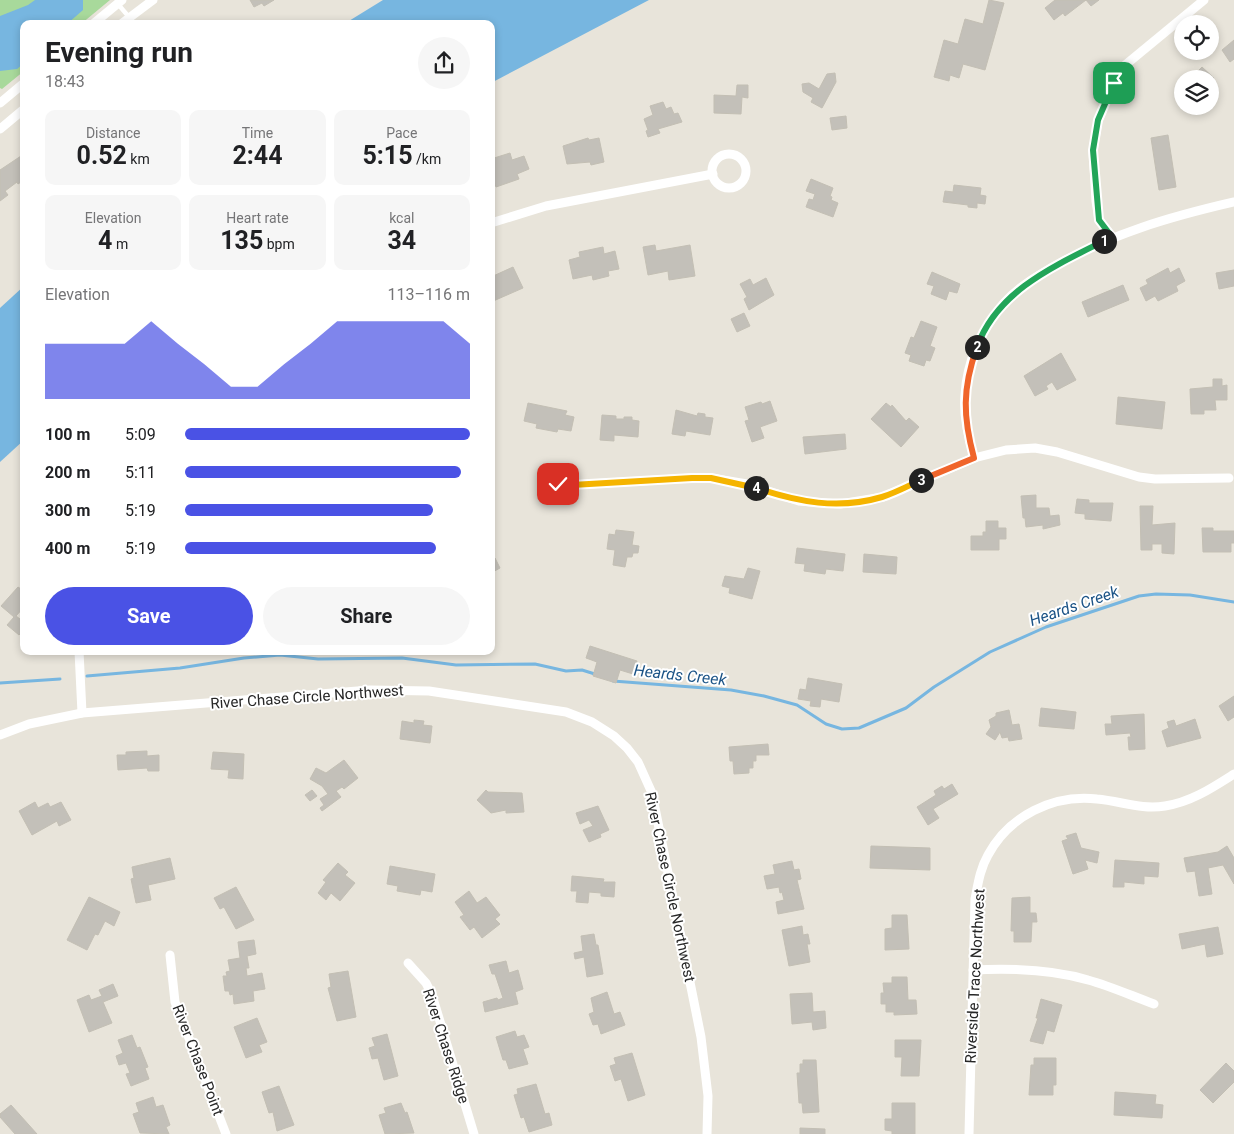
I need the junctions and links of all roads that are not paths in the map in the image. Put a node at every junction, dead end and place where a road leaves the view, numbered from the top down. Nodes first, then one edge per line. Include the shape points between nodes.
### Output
1 (153, 0) edge
2 (1204, 0) edge
3 (120, 2) edge
4 (129, 17) junction
5 (97, 20) edge
6 (126, 20) edge
7 (20, 86) edge
8 (0, 103) edge
9 (20, 111) edge
10 (0, 128) edge
11 (712, 174) dead end
12 (1234, 202) edge
13 (495, 222) edge
14 (1112, 237) junction
15 (974, 458) junction
16 (1229, 478) dead end
17 (544, 481) dead end
18 (78, 655) edge
19 (82, 713) junction
20 (0, 735) edge
21 (1234, 774) edge
22 (170, 955) dead end
23 (408, 963) dead end
24 (973, 970) junction
25 (1154, 1004) dead end
26 (226, 1134) edge
27 (474, 1134) edge
28 (707, 1134) edge
29 (969, 1134) edge

1 - 4 street
2 - 14 street via 1124,66 1098,120 1093,150 1096,201 1099,220
3 - 4 lane
3 - 5 street
4 - 6 street
7 - 8 street
9 - 10 street
11 - 13 street via 546,206
12 - 14 street via 1190,212
14 - 15 street via 1028,282 1006,301 987,325 971,364 964,395 966,428
15 - 16 street via 1006,450 1035,448 1139,477
15 - 17 street via 883,497 840,504 799,501 747,484 711,478 572,485
18 - 19 street
19 - 20 street, River Chase Circle Northwest via 29,724
19 - 28 street, River Chase Circle Northwest via 370,690 406,690 566,712 592,722 614,736 638,762 652,793 702,1037 708,1096
21 - 24 street, Riverside Trace Northwest via 1204,793 1164,806 1144,808 1073,798 1046,804 1021,818 997,841 980,873 975,899
22 - 26 street, River Chase Point via 175,1002
23 - 27 street, River Chase Ridge via 432,995
24 - 25 street via 1010,968 1052,972 1088,980
24 - 29 street, Riverside Trace Northwest

